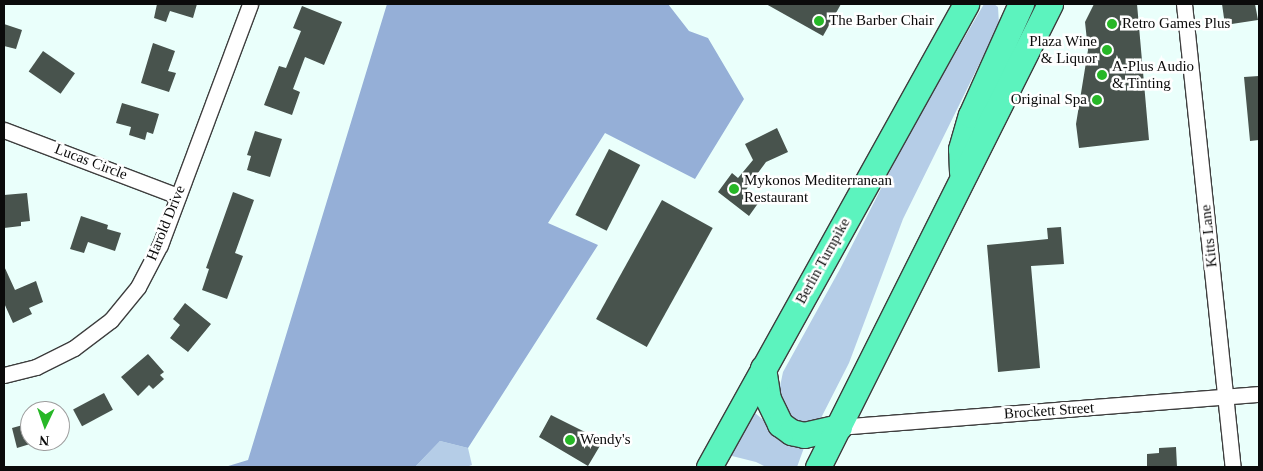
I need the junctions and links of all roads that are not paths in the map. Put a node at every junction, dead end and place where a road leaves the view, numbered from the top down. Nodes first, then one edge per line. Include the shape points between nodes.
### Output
1 (250, 4) edge
2 (966, 4) edge
3 (1050, 4) edge
4 (1184, 4) edge
5 (1015, 9) edge
6 (4, 130) edge
7 (962, 182) junction
8 (178, 196) junction
9 (763, 368) junction
10 (4, 375) edge
11 (1259, 394) edge
12 (1226, 397) junction
13 (838, 427) junction
14 (709, 467) edge
15 (818, 467) edge
16 (1233, 467) edge

1 - 8 street, Harold Drive
2 - 9 highway, Berlin Turnpike
3 - 7 highway
4 - 12 street, Kitts Lane
5 - 7 highway via 971,115 961,149
6 - 8 street, Lucas Circle
7 - 13 highway
8 - 10 street, Harold Drive via 150,265 111,320 74,348 36,366
9 - 13 highway via 768,399 780,424 791,432 804,435
9 - 14 highway, Berlin Turnpike
11 - 12 street, Brockett Street
12 - 13 street, Brockett Street
12 - 16 street, Kitts Lane
13 - 15 highway

